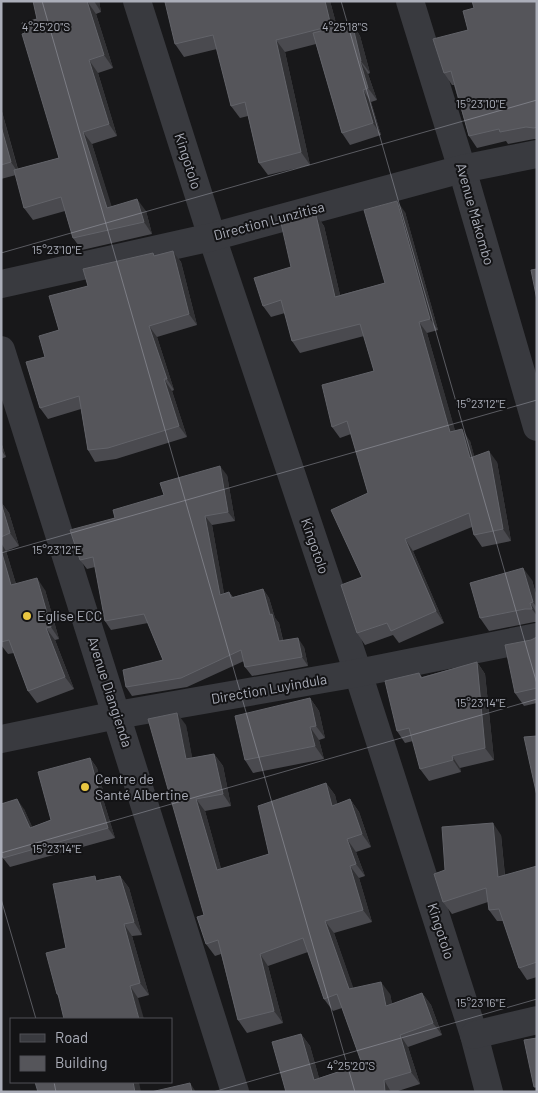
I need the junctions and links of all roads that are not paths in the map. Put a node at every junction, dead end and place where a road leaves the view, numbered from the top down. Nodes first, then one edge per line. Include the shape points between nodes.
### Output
1 (137, 1) edge
2 (410, 1) edge
3 (537, 154) edge
4 (462, 169) junction
5 (212, 237) junction
6 (1, 284) edge
7 (1, 350) edge
8 (537, 427) edge
9 (537, 637) edge
10 (358, 673) junction
11 (117, 715) junction
12 (1, 739) edge
13 (537, 1020) edge
14 (474, 1035) junction
15 (236, 1092) edge
16 (489, 1092) edge

1 - 5 street, Kingotolo
2 - 4 street, Avenue Makombo
3 - 4 street, Direction Lunzitisa
4 - 5 street, Direction Lunzitisa
4 - 8 street, Avenue Makombo
5 - 6 street, Direction Lunzitisa
5 - 10 street, Kingotolo
7 - 11 street, Avenue Diangienda
9 - 10 street, Direction Luyindula
10 - 11 street, Direction Luyindula
10 - 14 street, Kingotolo
11 - 12 street, Direction Luyindula
11 - 15 street, Avenue Diangienda
13 - 14 street
14 - 16 street, Kingotolo

